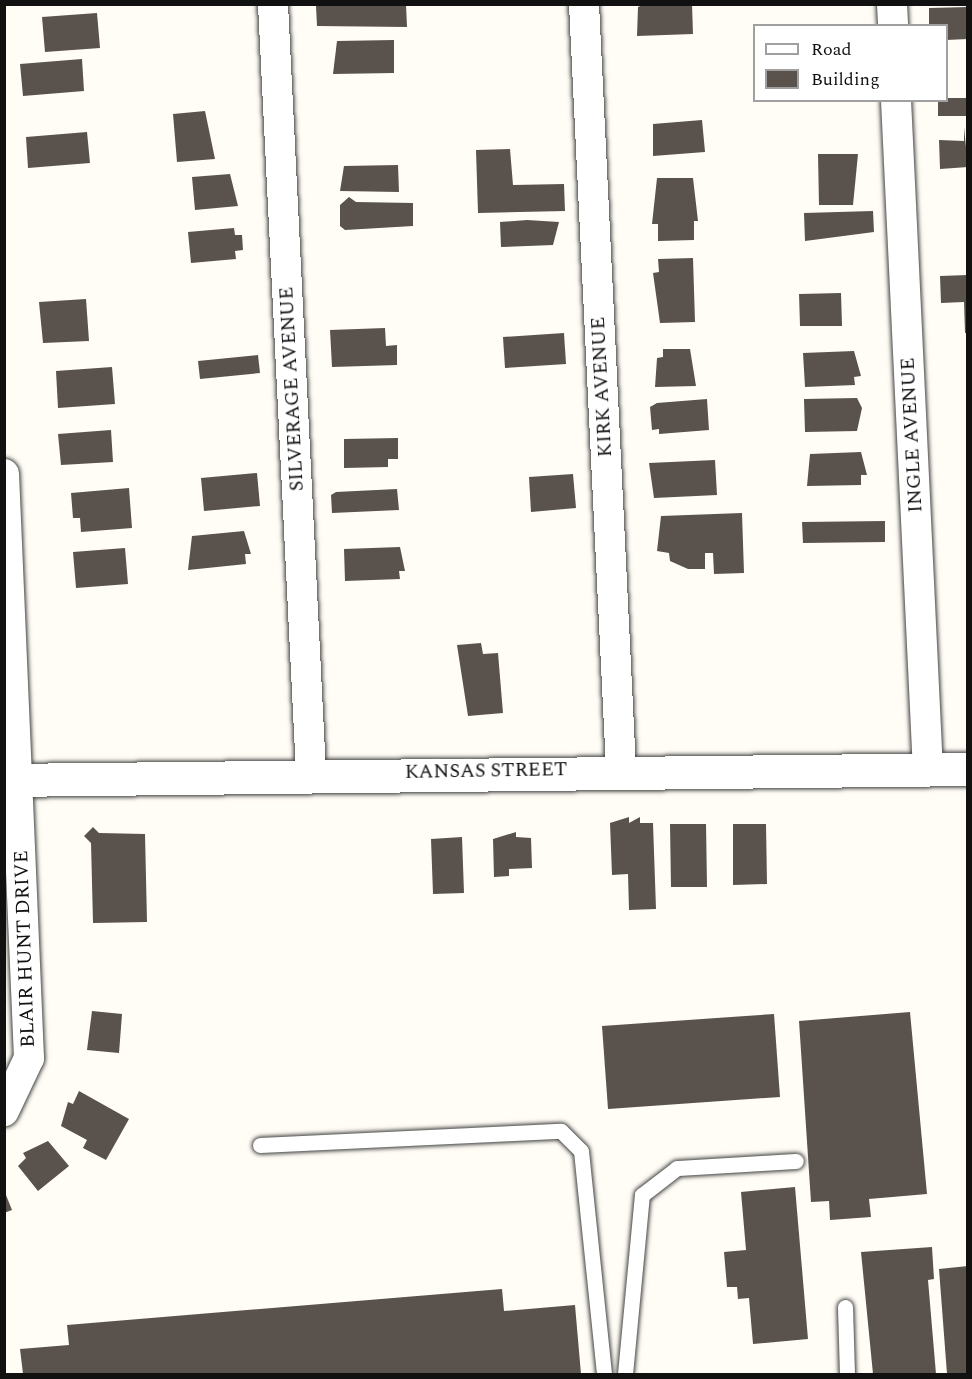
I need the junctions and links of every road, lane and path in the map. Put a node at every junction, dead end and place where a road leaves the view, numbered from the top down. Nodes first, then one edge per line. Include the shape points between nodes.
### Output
1 (273, 4) edge
2 (584, 4) edge
3 (892, 4) edge
4 (893, 24) edge
5 (896, 102) edge
6 (4, 474) edge
7 (968, 769) edge
8 (621, 770) junction
9 (928, 770) junction
10 (311, 773) junction
11 (12, 780) edge
12 (4, 1111) edge
13 (260, 1145) dead end
14 (796, 1161) dead end
15 (844, 1306) dead end
16 (604, 1374) edge
17 (625, 1374) edge
18 (847, 1374) edge

1 - 10 street, SILVERAGE AVENUE
2 - 8 street, KIRK AVENUE
3 - 4 street
5 - 9 street, INGLE AVENUE
6 - 11 street, BLAIR HUNT DRIVE
7 - 9 street, KANSAS STREET
8 - 9 street, KANSAS STREET
8 - 10 street, KANSAS STREET
10 - 11 street, KANSAS STREET
11 - 12 street, BLAIR HUNT DRIVE via 29,1058
13 - 16 lane via 561,1131 581,1151
14 - 17 lane via 677,1168 642,1196
15 - 18 lane

